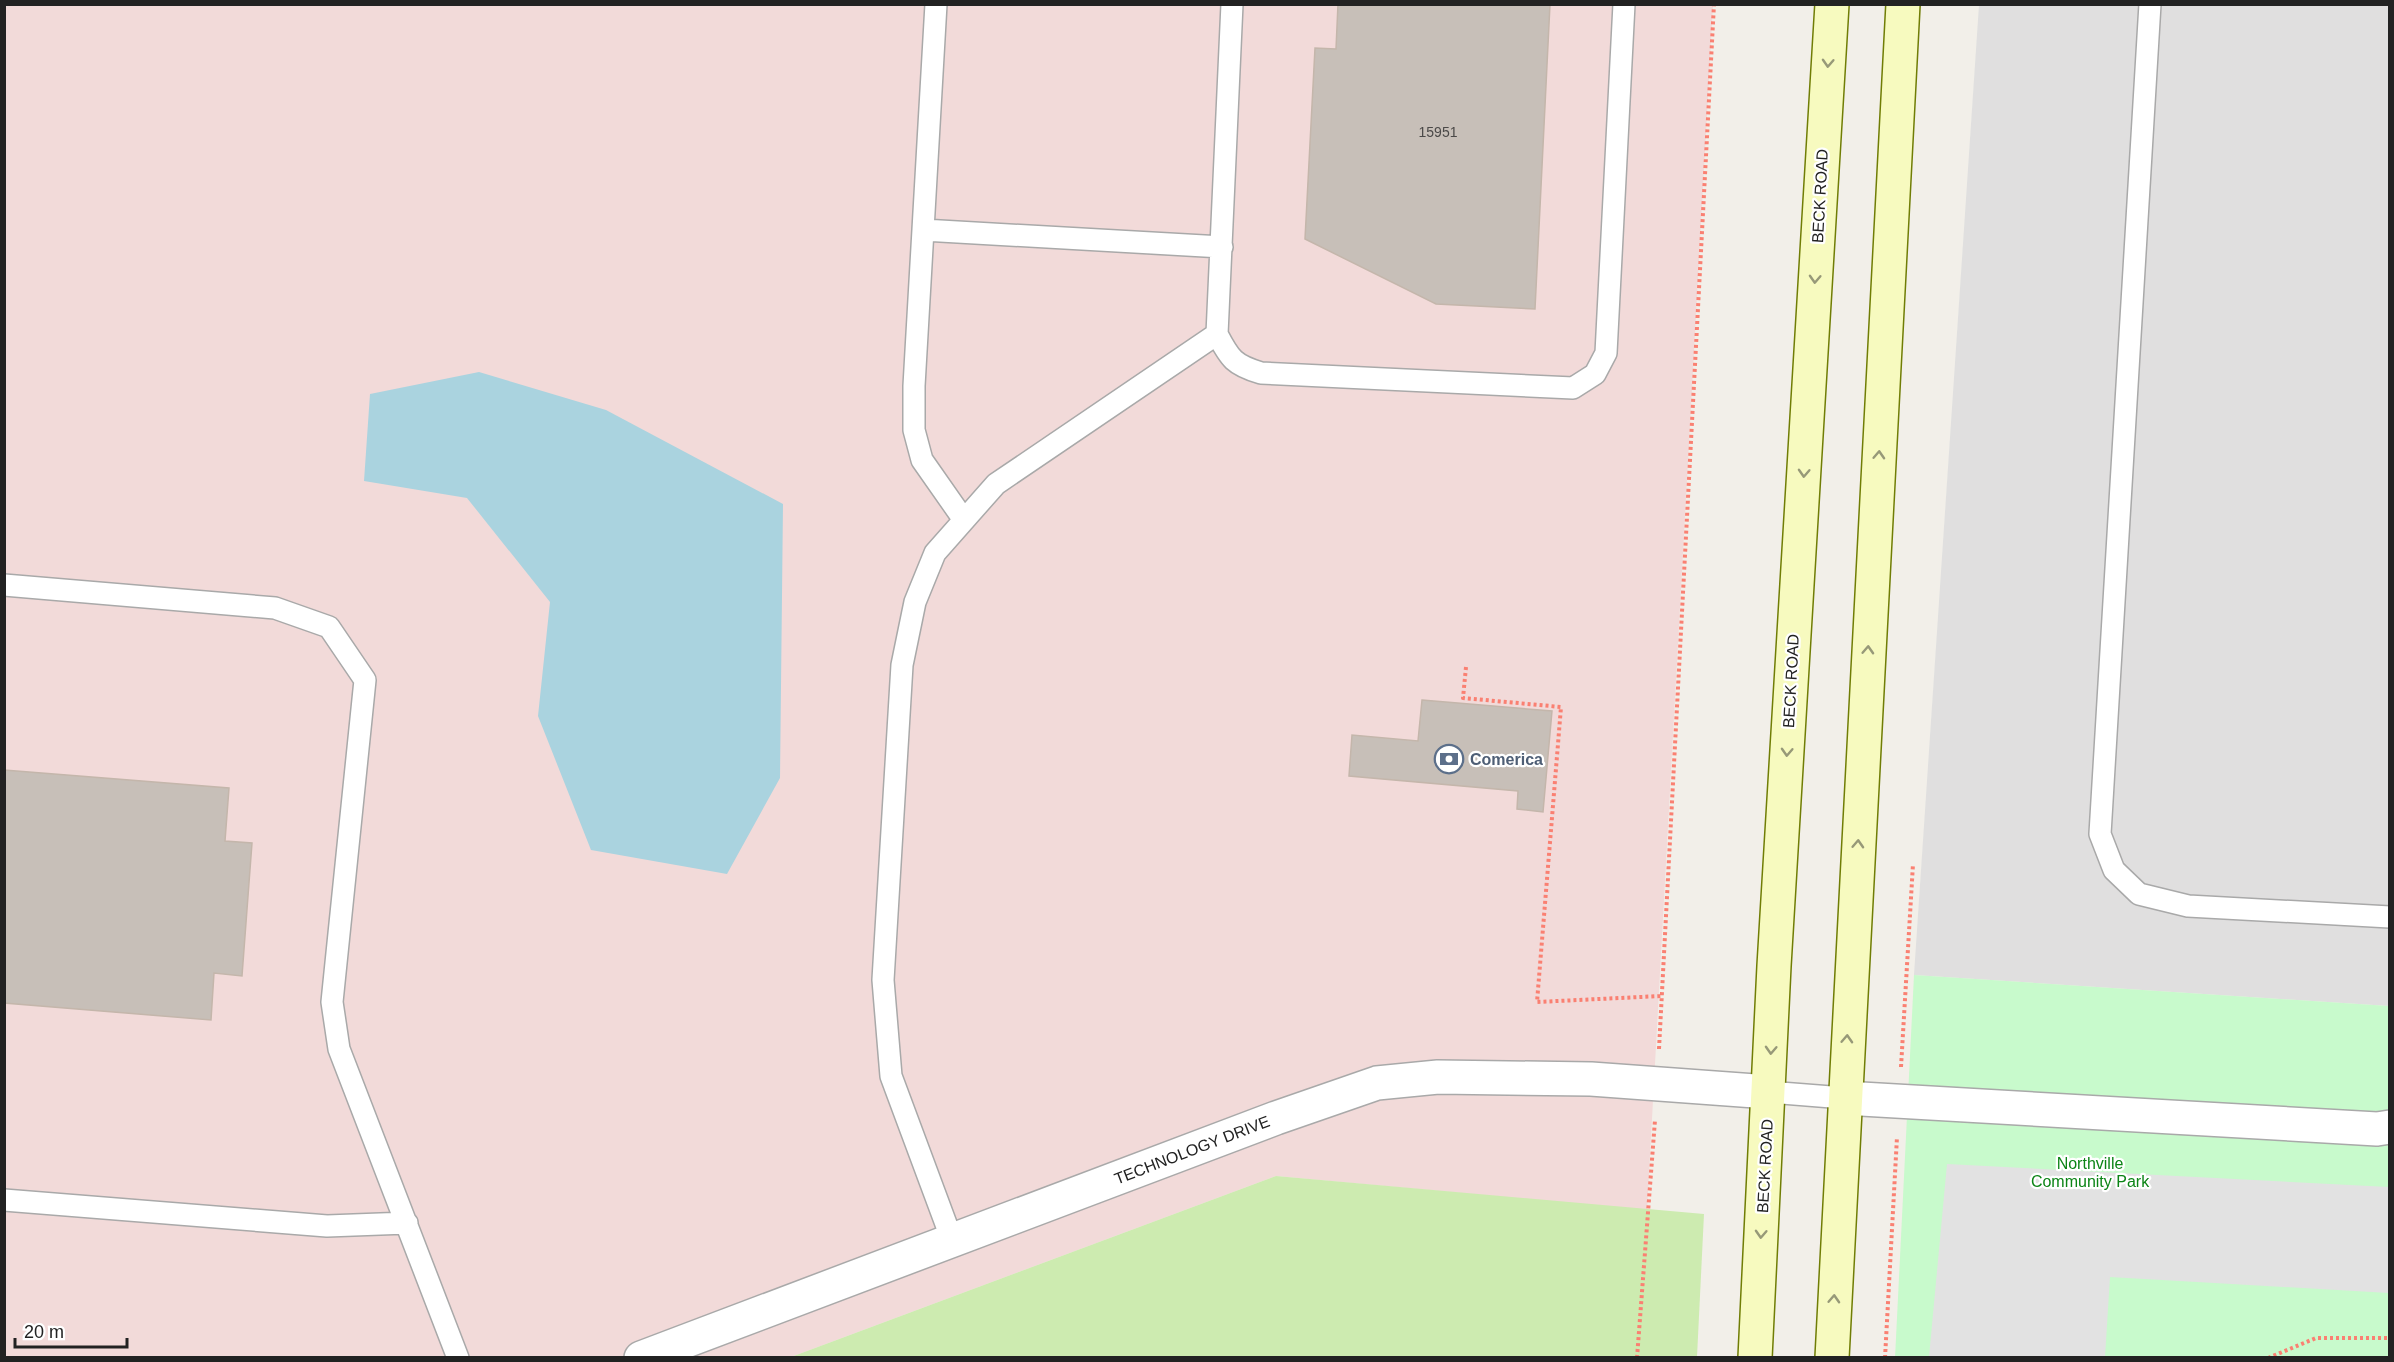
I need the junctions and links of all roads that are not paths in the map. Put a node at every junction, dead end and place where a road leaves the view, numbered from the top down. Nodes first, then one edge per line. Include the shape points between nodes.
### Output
1 (936, 4) edge
2 (1232, 4) edge
3 (1624, 4) edge
4 (1832, 4) edge
5 (1903, 4) edge
6 (2150, 4) edge
7 (923, 230) junction
8 (1222, 247) junction
9 (1217, 334) junction
10 (964, 520) junction
11 (4, 585) edge
12 (2390, 916) edge
13 (1769, 1092) junction
14 (1844, 1098) junction
15 (2390, 1126) edge
16 (4, 1200) edge
17 (407, 1222) junction
18 (952, 1240) junction
19 (458, 1358) edge
20 (641, 1358) edge
21 (1755, 1358) edge
22 (1832, 1358) edge

1 - 7 lane
2 - 8 lane
3 - 9 lane via 1606,353 1595,374 1573,388 1261,373 1240,367 1228,356
4 -> 13 main road, BECK ROAD
14 -> 5 main road
6 - 12 lane via 2100,834 2114,870 2139,894 2188,906
7 - 8 lane
7 - 10 lane via 914,430 922,460
8 - 9 lane
9 - 10 lane via 996,484
10 - 18 lane via 935,553 915,602 902,665 883,980 891,1076
11 - 17 lane via 275,608 329,627 365,680 332,1002 339,1049
13 - 14 lane
13 - 18 street, TECHNOLOGY DRIVE via 1591,1079 1438,1077 1377,1083
13 -> 21 main road, BECK ROAD
14 - 15 street via 2377,1129
22 -> 14 main road
16 - 17 lane via 327,1226
17 - 19 lane
18 - 20 street, TECHNOLOGY DRIVE

